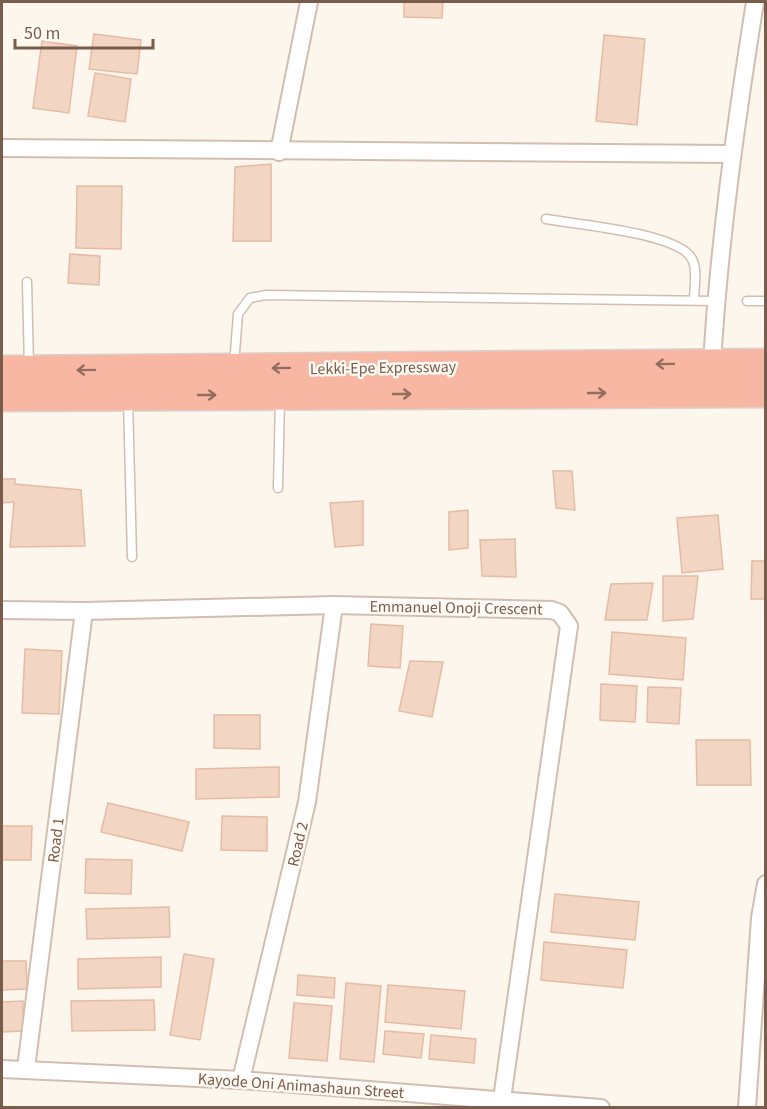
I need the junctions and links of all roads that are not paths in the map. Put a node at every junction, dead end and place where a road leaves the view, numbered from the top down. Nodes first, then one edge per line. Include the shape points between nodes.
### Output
1 (309, 2) edge
2 (755, 2) edge
3 (2, 148) edge
4 (279, 152) junction
5 (731, 154) junction
6 (546, 219) dead end
7 (27, 282) dead end
8 (694, 300) junction
9 (716, 301) junction
10 (747, 301) dead end
11 (765, 301) edge
12 (712, 364) junction
13 (765, 364) edge
14 (233, 369) junction
15 (15, 371) edge
16 (148, 387) junction
17 (765, 392) edge
18 (280, 395) junction
19 (2, 396) edge
20 (278, 488) dead end
21 (132, 557) dead end
22 (334, 605) junction
23 (2, 610) edge
24 (84, 611) junction
25 (765, 884) edge
26 (26, 1068) junction
27 (2, 1069) edge
28 (241, 1080) junction
29 (502, 1099) junction
30 (601, 1107) edge
31 (747, 1107) edge

1 - 4 street
2 - 5 street
3 - 4 street
4 - 5 street
5 - 9 street
6 - 8 lane via 650,236 685,251 694,267
7 - 15 lane
8 - 9 lane
8 - 14 lane via 250,298 238,314
9 - 12 street
10 - 11 lane
12 - 13 highway, Lekki-Epe Expressway
12 -> 14 highway, Lekki-Epe Expressway
14 - 16 highway, Lekki-Epe Expressway
16 -> 15 highway, Lekki-Epe Expressway
16 -> 18 highway, Lekki-Epe Expressway
16 - 19 highway, Lekki-Epe Expressway
16 - 21 lane
18 -> 17 highway, Lekki-Epe Expressway
18 - 20 lane
22 - 24 street, Emmanuel Onoji Crescent
22 - 28 street, Road 2 via 307,802
22 - 29 street, Emmanuel Onoji Crescent via 552,609 569,626
23 - 24 street, Emmanuel Onoji Crescent
24 - 26 street, Road 1
25 - 31 street
26 - 27 street, Kayode Oni Animashaun Street
26 - 28 street, Kayode Oni Animashaun Street
28 - 29 street, Kayode Oni Animashaun Street
29 - 30 street, Kayode Oni Animashaun Street

